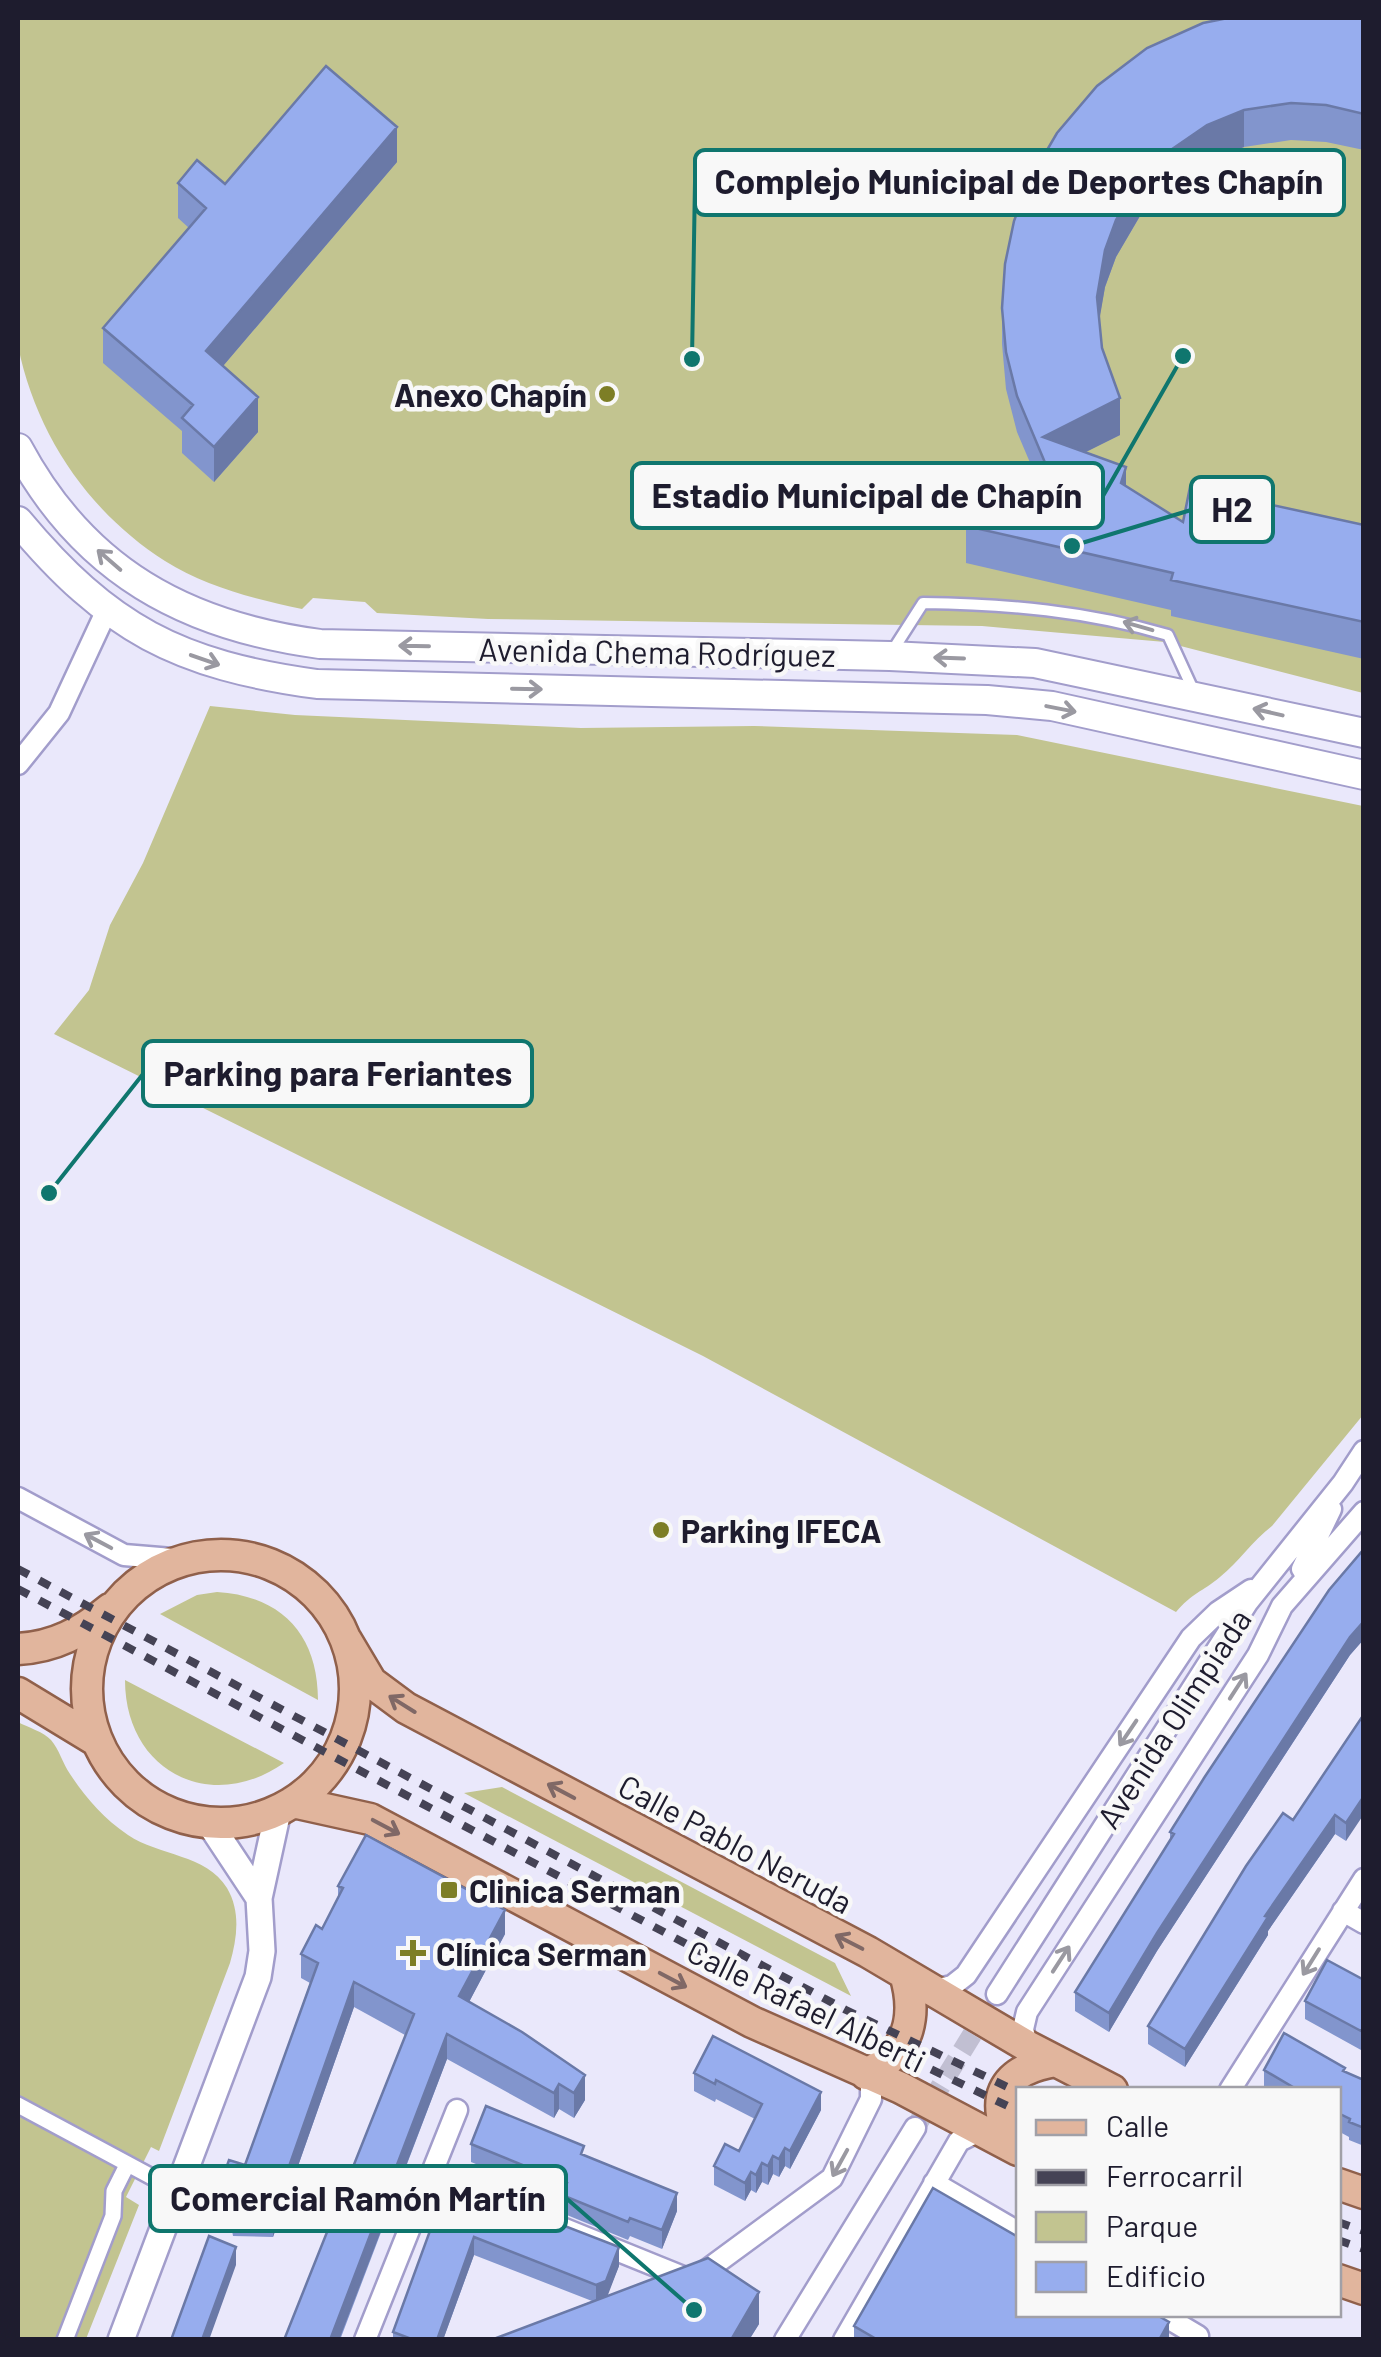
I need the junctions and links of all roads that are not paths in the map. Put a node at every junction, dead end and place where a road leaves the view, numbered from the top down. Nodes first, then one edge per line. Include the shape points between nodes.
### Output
1 (18, 448) edge
2 (18, 521) edge
3 (106, 612) junction
4 (890, 656) junction
5 (1196, 695) junction
6 (1364, 733) edge
7 (18, 764) edge
8 (1364, 775) edge
9 (1364, 1452) edge
10 (1343, 1483) junction
11 (18, 1498) edge
12 (1364, 1512) edge
13 (184, 1560) junction
14 (1260, 1584) junction
15 (116, 1604) junction
16 (1282, 1606) junction
17 (346, 1640) junction
18 (18, 1649) edge
19 (18, 1694) edge
20 (97, 1741) junction
21 (286, 1807) junction
22 (210, 1824) junction
23 (1364, 1880) edge
24 (259, 1898) junction
25 (1343, 1911) junction
26 (1364, 1924) edge
27 (905, 1974) junction
28 (934, 1990) junction
29 (997, 1994) tunnel mouth
30 (1027, 2046) junction
31 (1056, 2061) junction
32 (866, 2074) junction
33 (1106, 2087) edge
34 (1232, 2087) edge
35 (18, 2106) edge
36 (457, 2110) dead end
37 (915, 2128) tunnel mouth
38 (981, 2130) junction
39 (1016, 2147) edge
40 (1016, 2149) edge
41 (127, 2164) junction
42 (431, 2175) junction
43 (934, 2184) junction
44 (178, 2191) junction
45 (1016, 2231) edge
46 (693, 2280) junction
47 (658, 2294) edge
48 (1167, 2317) edge
49 (65, 2340) edge
50 (121, 2340) edge
51 (365, 2340) edge
52 (785, 2340) edge
53 (844, 2340) edge
54 (1196, 2340) edge

4 -> 1 main road, Avenida Chema Rodríguez via 273,638 166,600 114,566 68,523
2 - 3 main road, Avenida Chema Rodríguez
3 - 7 street via 58,713
3 -> 8 main road, Avenida Chema Rodríguez via 200,660 298,682 987,700 1052,706
5 -> 4 main road, Avenida Chema Rodríguez via 1035,663
5 -> 4 lane via 1168,635 1036,607 923,603
6 -> 5 main road, Avenida Chema Rodríguez
9 - 10 street, Avenida Olimpiada
10 - 14 street, Avenida Olimpiada
10 - 16 street
13 -> 11 street via 124,1555
12 - 16 street
13 - 15 main road via 147,1577
13 - 17 main road via 240,1556 273,1566 315,1593
14 -> 28 street via 1191,1638 966,1975
14 - 29 street, Avenida Olimpiada
15 - 18 main road via 83,1631
15 - 20 main road via 88,1670
30 -> 16 street via 1027,2012 1258,1655
17 - 21 main road via 355,1682 351,1724 334,1762
27 -> 17 main road, Calle Pablo Neruda via 406,1708 370,1682
19 - 20 main road
20 - 22 main road via 142,1798 174,1816
21 - 22 main road via 246,1822
21 - 24 street
21 -> 32 main road, Calle Rafael Alberti via 370,1819 752,2022
22 - 24 street
23 - 25 street
24 - 44 street via 258,1977
25 - 26 street
25 -> 34 street
27 - 28 main road, Calle Pablo Neruda
27 - 32 main road via 912,1998 905,2036 895,2054
28 - 30 main road, Calle Pablo Neruda
30 - 31 main road, Calle Pablo Neruda
31 - 33 main road, Calle Pablo Neruda
31 - 39 main road via 1032,2065 1004,2093 1000,2112
32 - 38 main road, Calle Rafael Alberti
32 -> 46 street via 871,2099 832,2178
35 - 41 street
36 - 42 street
37 - 52 street
38 - 40 main road, Calle Rafael Alberti
38 - 43 street via 959,2140
41 - 44 street
41 - 49 street
42 - 46 street
42 - 51 street
43 - 45 street
43 - 53 street
44 - 50 street
46 - 47 street
48 - 54 street

